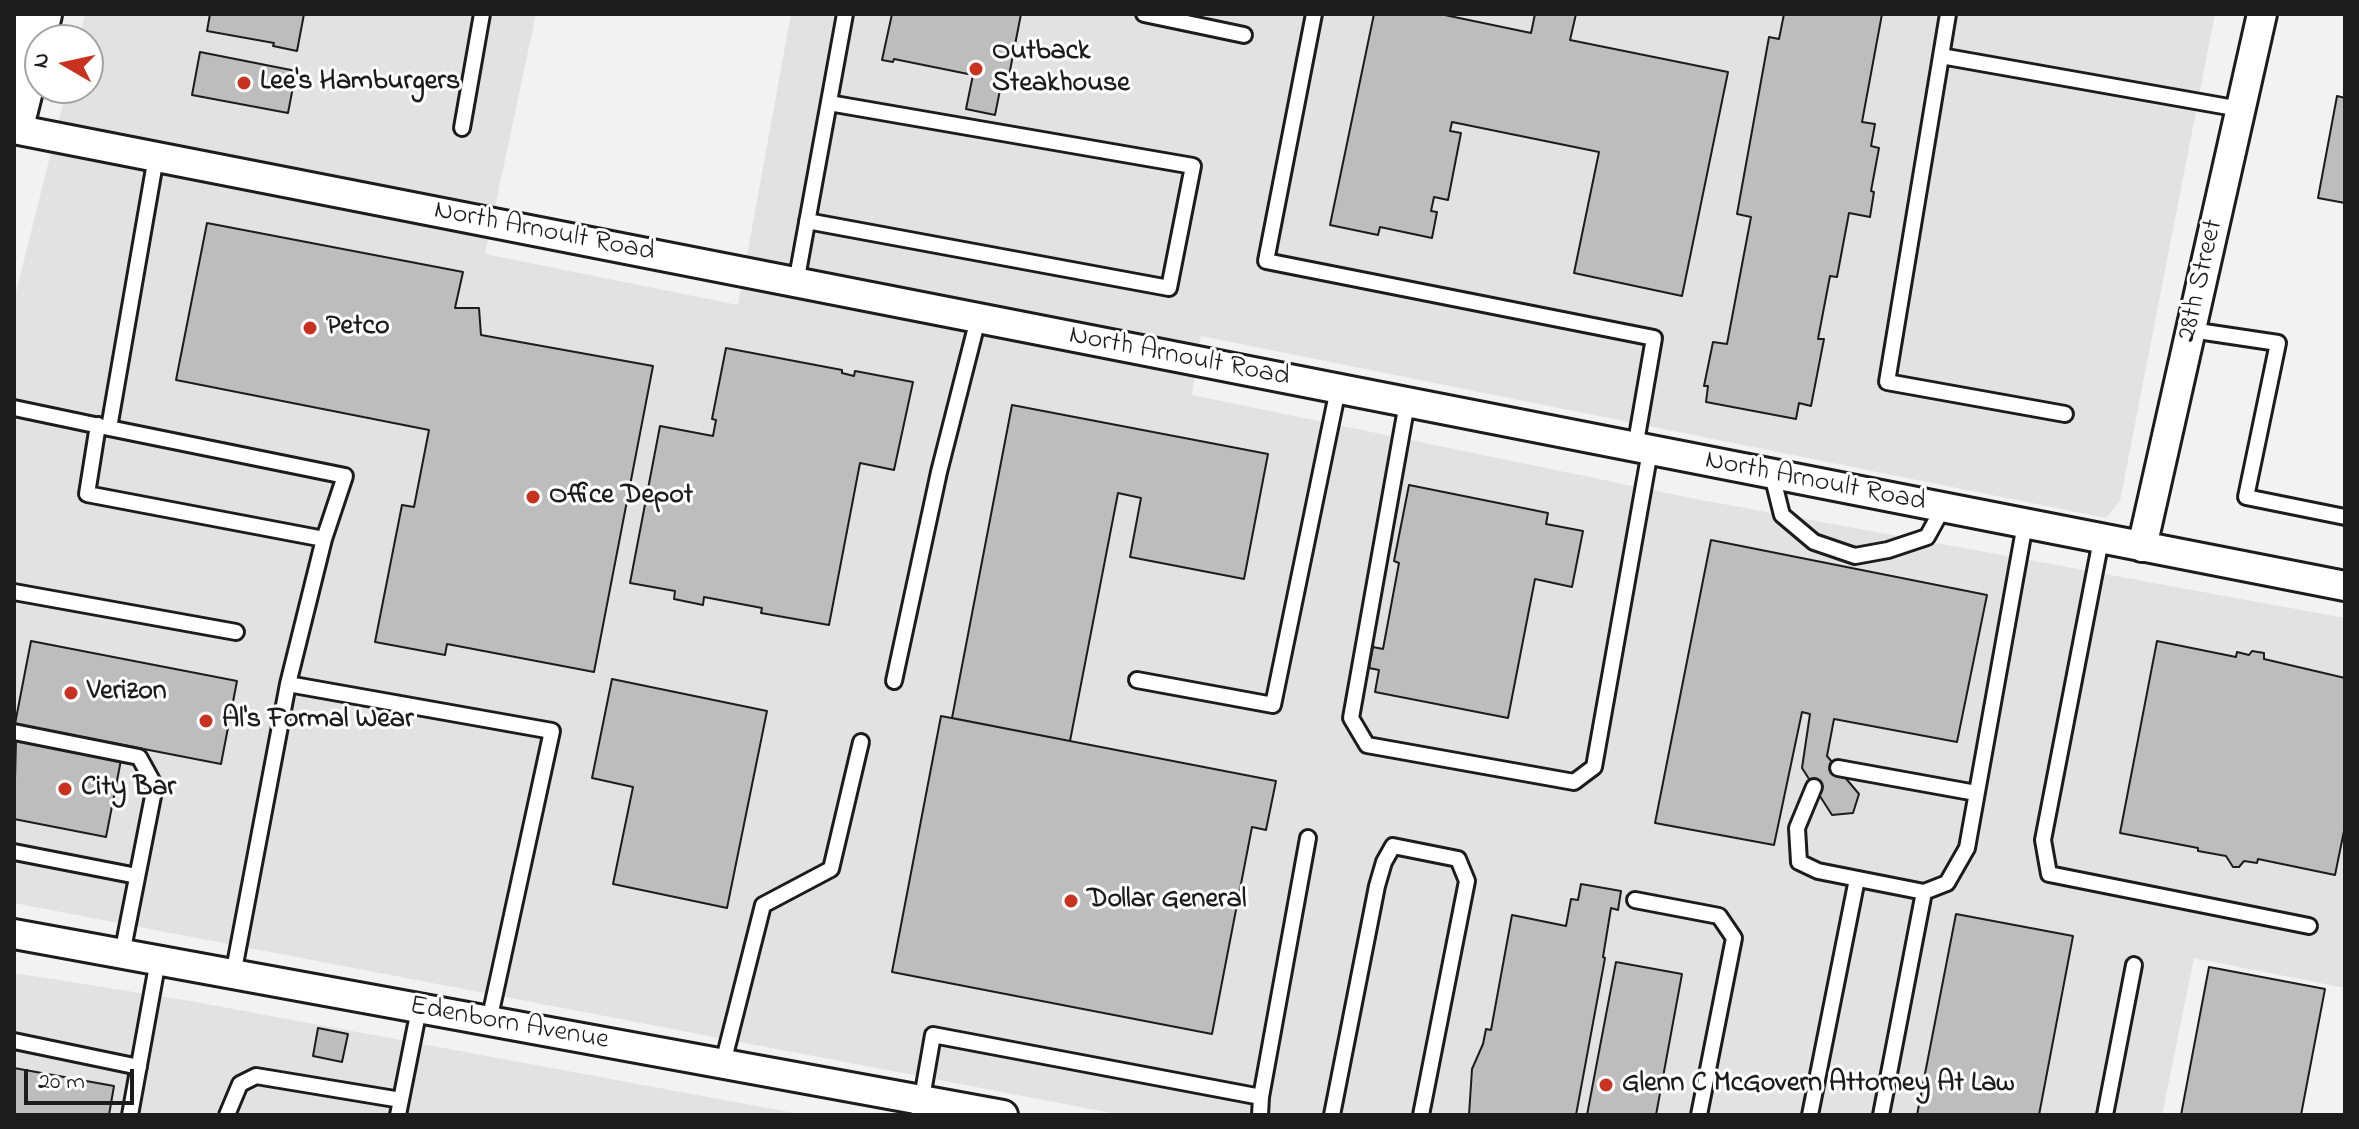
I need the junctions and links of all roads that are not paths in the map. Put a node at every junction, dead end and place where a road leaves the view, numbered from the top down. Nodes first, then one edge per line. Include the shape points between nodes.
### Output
1 (482, 14) edge
2 (845, 14) edge
3 (1144, 14) edge
4 (1314, 14) edge
5 (1948, 14) edge
6 (2262, 14) edge
7 (1244, 35) dead end
8 (1941, 56) junction
9 (24, 75) edge
10 (829, 103) junction
11 (2240, 109) junction
12 (14, 114) edge
13 (462, 128) dead end
14 (14, 129) edge
15 (156, 157) junction
16 (807, 221) junction
17 (796, 283) junction
18 (978, 319) junction
19 (2191, 330) junction
20 (1338, 389) junction
21 (1407, 403) junction
22 (14, 408) edge
23 (2065, 414) dead end
24 (104, 427) junction
25 (1643, 449) junction
26 (1772, 475) junction
27 (1943, 508) junction
28 (2345, 517) edge
29 (2025, 524) junction
30 (324, 539) junction
31 (2101, 540) junction
32 (2142, 547) junction
33 (2345, 586) edge
34 (14, 592) edge
35 (236, 632) dead end
36 (1137, 680) dead end
37 (894, 681) dead end
38 (288, 684) junction
39 (14, 732) edge
40 (861, 742) dead end
41 (1838, 768) dead end
42 (1814, 787) dead end
43 (1976, 793) junction
44 (1308, 838) dead end
45 (14, 852) edge
46 (137, 876) junction
47 (1857, 879) junction
48 (1924, 892) junction
49 (1635, 900) dead end
50 (2309, 926) dead end
51 (14, 934) edge
52 (122, 954) junction
53 (158, 960) junction
54 (2134, 965) dead end
55 (233, 975) junction
56 (419, 1009) junction
57 (489, 1021) junction
58 (14, 1041) edge
59 (723, 1063) junction
60 (139, 1067) junction
61 (1261, 1097) junction
62 (401, 1100) junction
63 (920, 1107) edge
64 (130, 1115) edge
65 (227, 1115) edge
66 (398, 1115) edge
67 (1003, 1115) edge
68 (1260, 1115) edge
69 (1332, 1115) edge
70 (1421, 1115) edge
71 (1699, 1115) edge
72 (1810, 1115) edge
73 (1881, 1115) edge
74 (2105, 1115) edge

1 - 13 lane
2 - 10 lane
3 - 7 lane
4 - 25 lane via 1266,261 1654,338
5 - 8 lane
6 - 11 street, 28th Street
8 - 11 lane
8 - 23 lane via 1887,382
9 - 12 main road
10 - 16 lane
10 - 16 lane via 1193,166 1169,288
11 - 19 street, 28th Street
14 - 15 street, North Arnoult Road
15 - 17 street, North Arnoult Road
15 - 24 lane
16 - 17 lane
17 - 18 street, North Arnoult Road
18 - 20 street, North Arnoult Road
18 - 37 lane
19 - 28 lane via 2278,343 2246,497
19 - 32 street, 28th Street
20 - 21 street, North Arnoult Road
20 - 36 lane via 1273,705
21 - 25 street, North Arnoult Road
21 - 25 lane via 1351,718 1367,745 1574,782 1594,767
22 - 24 lane
24 - 30 lane via 87,494
24 - 30 lane via 345,476
25 - 26 street, North Arnoult Road
26 - 27 street, North Arnoult Road
26 - 27 lane via 1782,515 1814,542 1855,556 1927,537
27 - 29 street, North Arnoult Road
29 - 31 street, North Arnoult Road
29 - 43 lane
30 - 38 lane
31 - 32 street, North Arnoult Road
31 - 50 lane via 2043,840 2049,874
32 - 33 street, North Arnoult Road
34 - 35 lane
38 - 55 lane
38 - 57 lane via 552,731
39 - 46 lane via 139,757 155,786
40 - 59 lane via 831,869 763,905
41 - 43 lane
42 - 47 lane via 1797,828 1799,862
43 - 48 lane via 1967,848 1947,883
44 - 61 lane
45 - 46 lane
46 - 52 lane
47 - 48 lane
47 - 72 lane
48 - 73 lane
49 - 71 lane via 1719,916 1734,938
51 - 52 street, Edenborn Avenue
52 - 53 street, Edenborn Avenue
53 - 55 street, Edenborn Avenue
53 - 60 lane
54 - 74 lane
55 - 56 street, Edenborn Avenue
56 - 57 street, Edenborn Avenue
56 - 62 lane
57 - 59 street, Edenborn Avenue
58 - 60 lane
59 - 63 street, Edenborn Avenue
60 - 64 lane
61 - 63 lane via 933,1035
61 - 68 lane
62 - 65 lane via 256,1076 240,1084
62 - 66 lane
63 - 67 street, Edenborn Avenue
69 - 70 lane via 1377,886 1393,846 1458,859 1467,881

